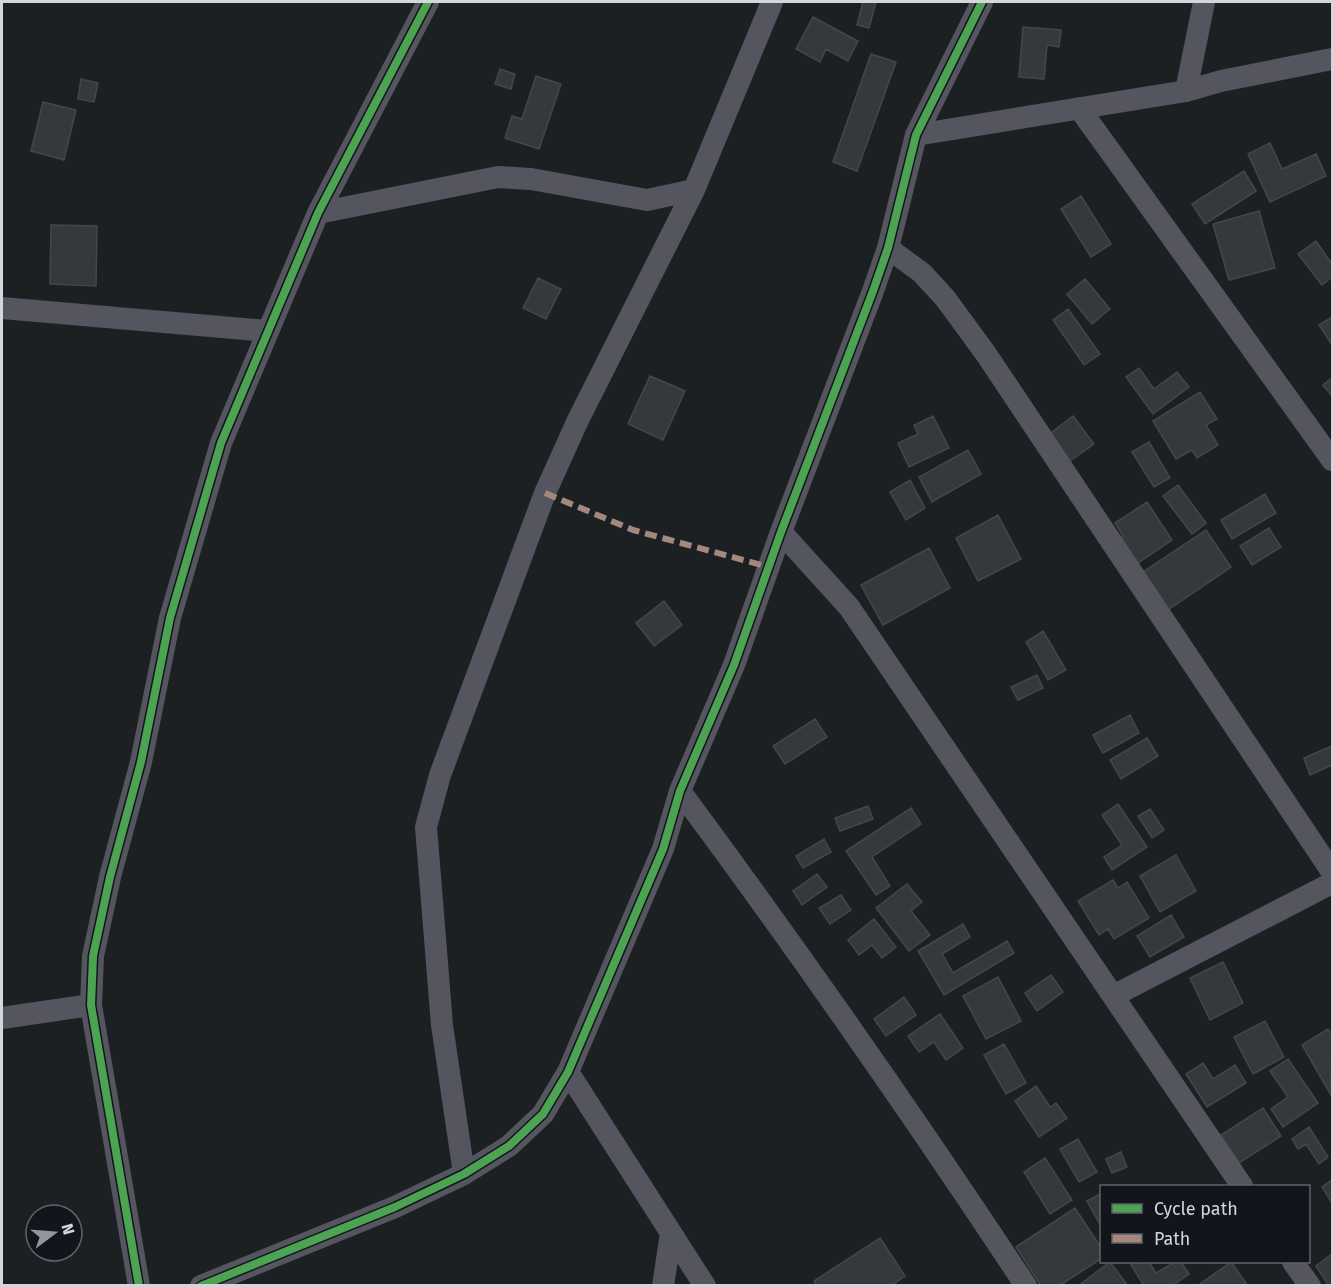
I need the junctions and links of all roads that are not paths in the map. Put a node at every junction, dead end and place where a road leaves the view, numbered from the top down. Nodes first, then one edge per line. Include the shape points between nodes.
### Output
1 (428, 2) edge
2 (772, 2) edge
3 (982, 2) edge
4 (1204, 2) edge
5 (1332, 59) edge
6 (1186, 91) junction
7 (1079, 108) junction
8 (916, 135) junction
9 (694, 190) junction
10 (318, 213) junction
11 (888, 248) junction
12 (2, 308) edge
13 (267, 331) junction
14 (1332, 460) edge
15 (781, 532) junction
16 (680, 791) junction
17 (1331, 866) edge
18 (1115, 995) junction
19 (91, 1005) junction
20 (2, 1018) edge
21 (568, 1072) junction
22 (464, 1174) junction
23 (1241, 1185) edge
24 (671, 1233) junction
25 (1294, 1263) edge
26 (140, 1286) edge
27 (201, 1286) edge
28 (663, 1286) edge
29 (705, 1286) edge
30 (1026, 1286) edge
31 (1310, 1286) edge

1 - 10 street
2 - 9 street
3 - 8 street
4 - 6 street
5 - 6 street
6 - 7 street
7 - 8 street
7 - 14 street
8 - 11 street
9 - 10 street via 647,200 531,179 498,177
9 - 22 street via 545,493 440,776 426,827 442,1025
10 - 13 street
11 - 15 street
11 - 17 street via 922,273 986,354
12 - 13 street
13 - 19 street via 221,443 170,618 141,762 96,945
15 - 16 street via 734,665
15 - 18 street via 849,607
16 - 21 street via 663,849
16 - 30 street via 928,1137
17 - 18 street
18 - 23 street
19 - 20 street
19 - 26 street
21 - 22 street via 543,1114 509,1146
21 - 24 street
22 - 27 street via 395,1207
24 - 28 street
24 - 29 street
25 - 31 street

